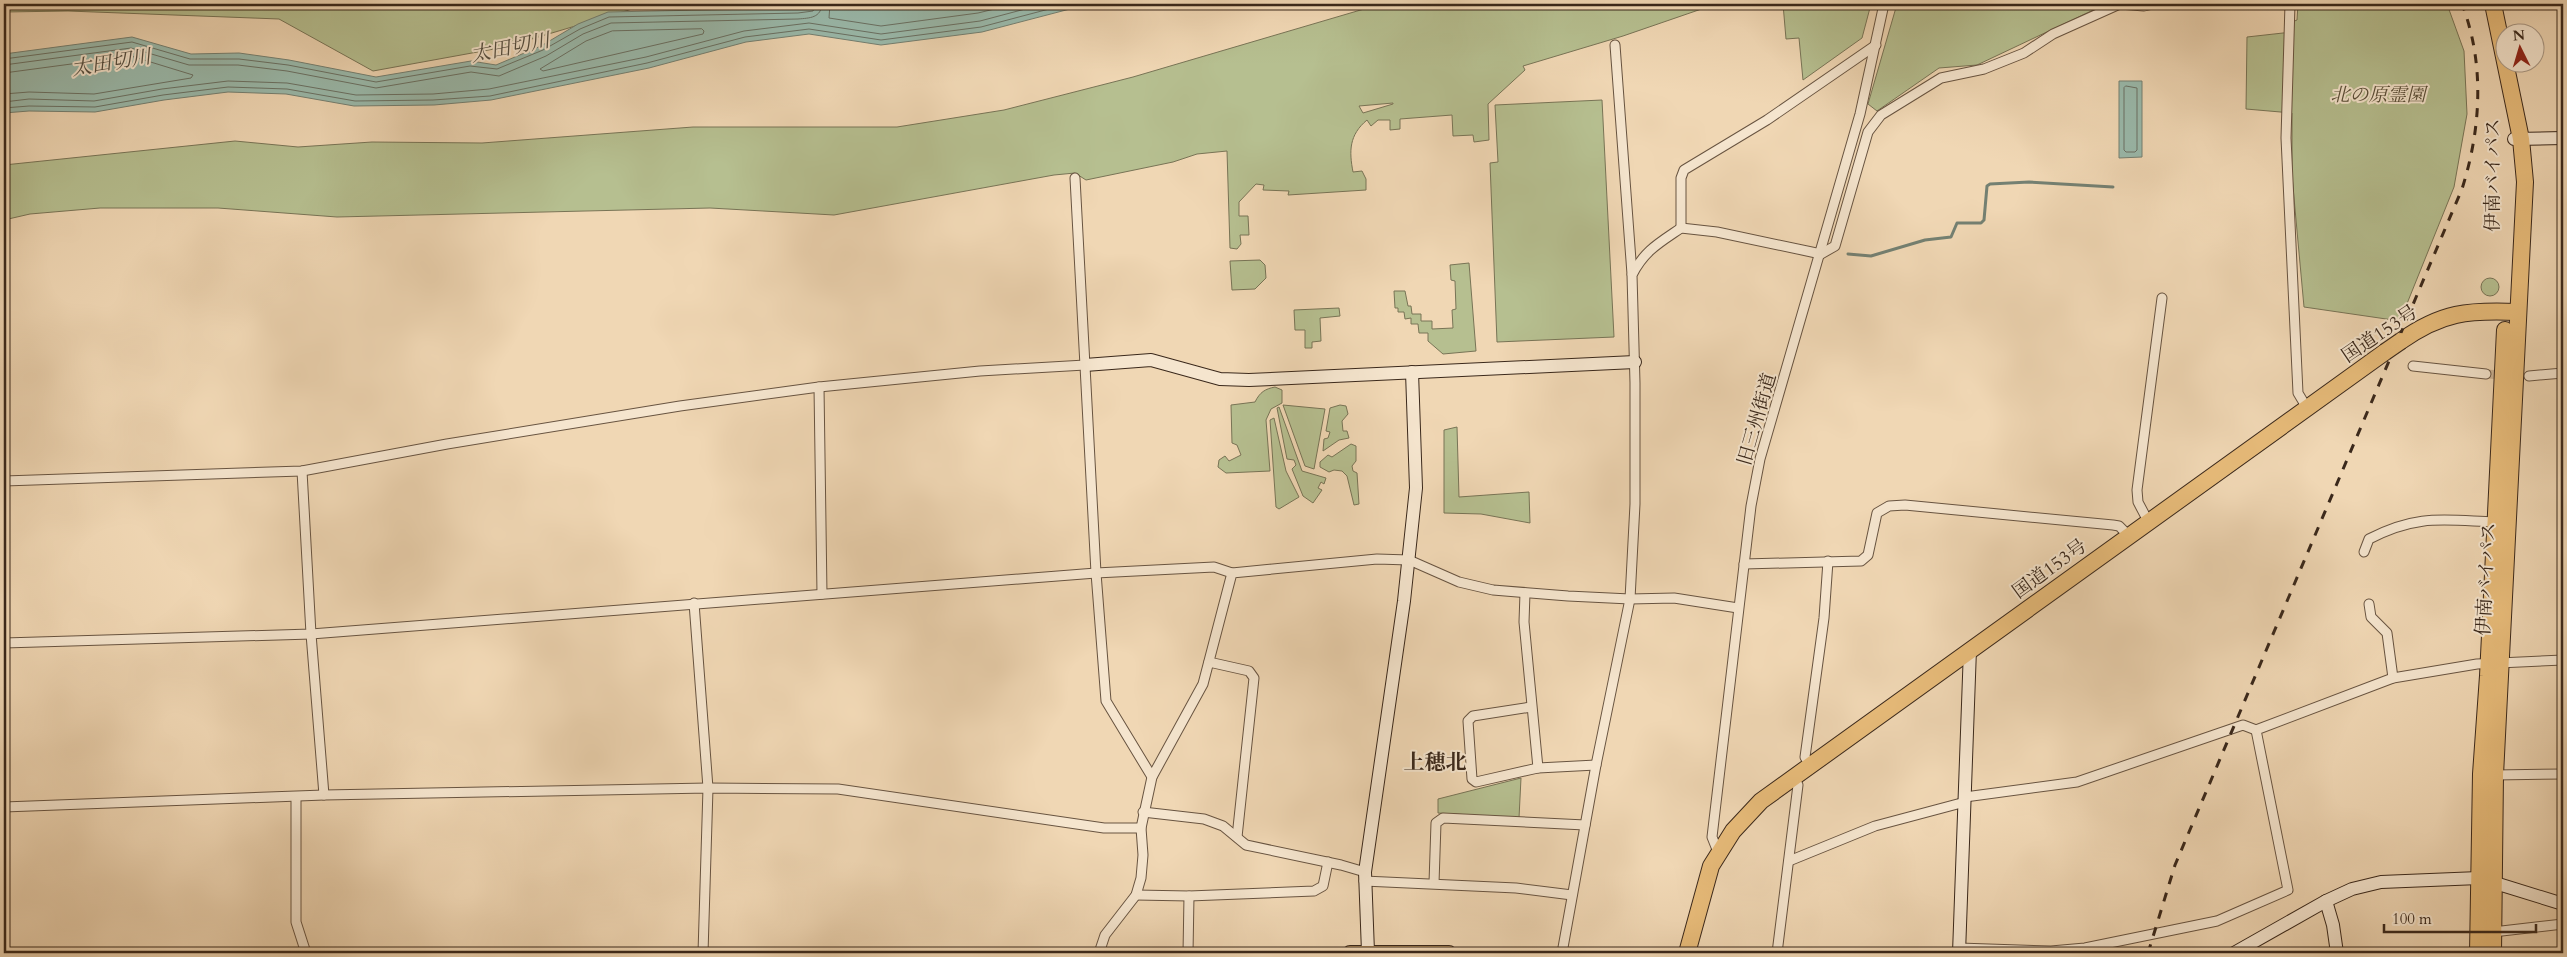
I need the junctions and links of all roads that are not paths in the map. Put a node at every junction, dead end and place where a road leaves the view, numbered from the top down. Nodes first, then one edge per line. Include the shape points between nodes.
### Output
1 (1884, 4) edge
2 (2153, 4) edge
3 (2290, 4) edge
4 (2492, 4) edge
5 (1615, 45) dead end
6 (1876, 46) junction
7 (2563, 138) edge
8 (2518, 139) junction
9 (1075, 178) dead end
10 (1681, 228) junction
11 (1821, 254) junction
12 (1632, 275) junction
13 (2162, 298) dead end
14 (2512, 312) junction
15 (1635, 362) junction
16 (1085, 365) junction
17 (2413, 366) dead end
18 (1412, 372) junction
19 (2563, 373) edge
20 (2486, 374) tunnel mouth
21 (2529, 376) tunnel mouth
22 (819, 387) junction
23 (2306, 408) junction
24 (302, 471) junction
25 (4, 481) edge
26 (2148, 521) junction
27 (2494, 522) junction
28 (2128, 535) junction
29 (2364, 552) dead end
30 (1409, 560) junction
31 (1828, 561) junction
32 (1744, 564) junction
33 (1232, 573) junction
34 (1096, 574) junction
35 (822, 594) junction
36 (1526, 594) junction
37 (1630, 599) junction
38 (694, 603) junction
39 (2369, 604) dead end
40 (1738, 608) junction
41 (311, 634) junction
42 (4, 643) edge
43 (1970, 650) junction
44 (2563, 660) edge
45 (1209, 662) junction
46 (2495, 663) junction
47 (2393, 678) junction
48 (1531, 707) junction
49 (2256, 730) junction
50 (1810, 764) junction
51 (1596, 765) junction
52 (1538, 768) junction
53 (2563, 774) edge
54 (2495, 775) junction
55 (1152, 777) junction
56 (1794, 777) junction
57 (708, 788) junction
58 (324, 795) junction
59 (296, 797) junction
60 (1965, 800) junction
61 (4, 807) edge
62 (1143, 812) junction
63 (1585, 825) junction
64 (1141, 828) junction
65 (1237, 837) junction
66 (1718, 852) junction
67 (1788, 861) junction
68 (1328, 862) junction
69 (1365, 877) junction
70 (2486, 881) junction
71 (1434, 883) junction
72 (1572, 894) junction
73 (1136, 895) junction
74 (1189, 896) junction
75 (2326, 901) junction
76 (2563, 904) edge
77 (2563, 924) edge
78 (2492, 932) junction
79 (1959, 951) edge
80 (1368, 952) edge
81 (306, 953) edge
82 (703, 953) edge
83 (1099, 953) edge
84 (1188, 953) edge
85 (1350, 953) edge
86 (1449, 953) edge
87 (1562, 953) edge
88 (1687, 953) edge
89 (1777, 953) edge
90 (2234, 953) edge
91 (2337, 953) edge
92 (2478, 953) edge
93 (2493, 953) edge

1 - 6 street, 旧三州街道
2 - 11 street via 2120,4 2053,34 2024,53 1984,69 1941,78 1881,115 1868,132 1836,246
3 - 23 street via 2286,180 2298,392
4 - 8 highway, 伊南バイパス
5 - 12 street
6 - 10 street via 1767,120 1684,170 1681,178
6 - 11 street, 旧三州街道
7 - 8 street
8 - 14 highway, 伊南バイパス
9 - 16 street
10 - 11 street via 1717,232
10 - 12 street via 1643,255
11 - 32 street, 旧三州街道 via 1760,459
12 - 15 street
13 - 26 street via 2137,490 2138,502
14 - 23 highway, 国道153号, bridge via 2473,311 2450,314 2430,322
14 - 27 highway, 伊南バイパス
14 - 46 highway, 伊南バイパス
15 - 18 street
15 - 37 street
16 - 18 street via 1151,360 1220,379 1249,380
16 - 22 street via 980,371
16 - 34 street
17 - 20 street
18 - 30 street via 1416,488
19 - 21 street
22 - 24 street via 680,406
22 - 35 street
23 - 26 highway, 国道153号
24 - 25 street
24 - 41 street
26 - 28 highway, 国道153号
27 - 29 street via 2434,518 2399,525 2369,539
27 - 46 highway, 伊南バイパス
28 - 31 street via 2113,525 1889,506 1877,514 1868,555 1861,561
28 - 43 highway, 国道153号
30 - 33 street
30 - 36 street via 1459,582
30 - 69 street
31 - 32 street
31 - 50 street via 1824,618 1805,756
32 - 40 street, 旧三州街道
33 - 34 street via 1214,567
33 - 45 street
34 - 35 street
34 - 55 street via 1106,701
35 - 38 street
36 - 37 street
36 - 48 street via 1524,622
37 - 40 street via 1674,598
37 - 51 street
38 - 41 street
38 - 57 street
39 - 47 street via 2371,617 2387,633
40 - 66 street, 旧三州街道 via 1712,837
41 - 42 street
41 - 58 street
43 - 50 highway, 国道153号
43 - 60 street
44 - 46 street
45 - 55 street via 1203,684
45 - 65 street via 1249,671 1254,678
46 - 47 street
46 - 54 highway, 伊南バイパス
46 - 70 highway, 伊南バイパス via 2481,774
47 - 49 street
48 - 52 street
48 - 52 street via 1473,716 1468,721 1472,779 1476,782
49 - 60 street via 2244,725 2077,782
49 - 79 street via 2288,890 2217,921 2085,948
50 - 56 highway, 国道153号
51 - 52 street
51 - 63 street
53 - 54 street
54 - 70 highway, 伊南バイパス
55 - 62 street
56 - 66 highway, 国道153号 via 1745,816
56 - 67 street via 1798,785
57 - 58 street
57 - 64 street via 838,789 1104,828
57 - 82 street
58 - 59 street
59 - 61 street
59 - 81 street via 296,922
60 - 67 street via 1875,826
60 - 79 street
62 - 64 street
62 - 65 street via 1204,819 1223,826
63 - 71 street via 1443,818 1436,823
63 - 72 street
64 - 73 street via 1143,855
65 - 68 street via 1246,845
66 - 88 highway, 国道153号 via 1706,881
67 - 89 street
68 - 69 street
68 - 74 street via 1323,886 1314,891
69 - 71 street
69 - 80 street
70 - 75 street via 2381,882 2352,889
70 - 76 street
70 - 78 highway, 伊南バイパス
70 - 92 highway, 伊南バイパス
71 - 72 street
72 - 87 street
73 - 74 street
73 - 83 street via 1106,935
74 - 84 street
75 - 90 street
75 - 91 street
77 - 78 street
78 - 93 highway, 伊南バイパス
80 - 85 main road
80 - 86 main road

